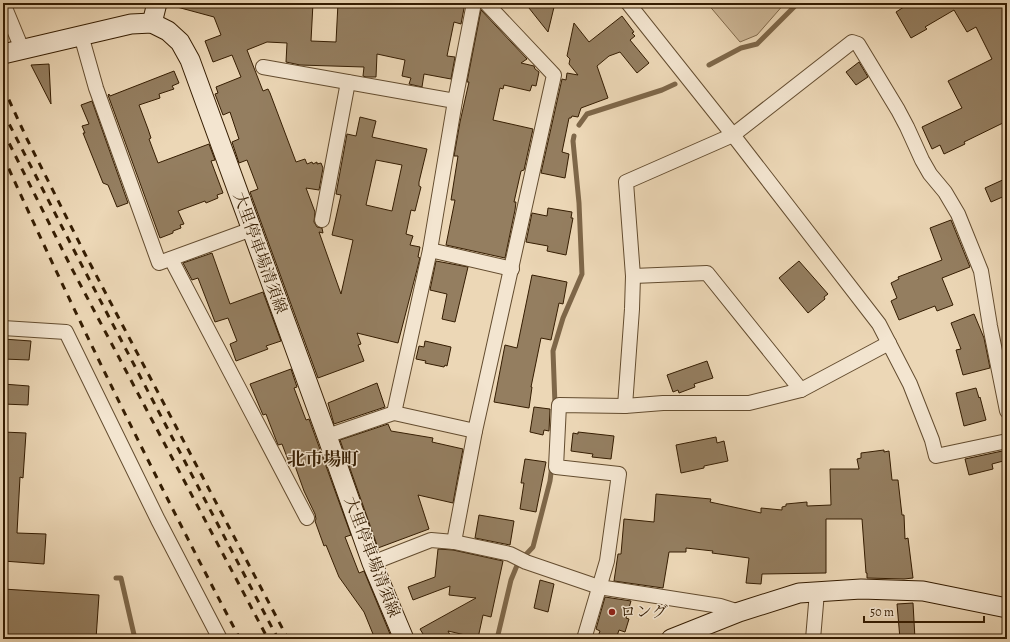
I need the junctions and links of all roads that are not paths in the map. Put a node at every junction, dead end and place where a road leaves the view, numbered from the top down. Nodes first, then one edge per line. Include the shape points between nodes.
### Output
1 (3, 3) edge
2 (157, 3) edge
3 (474, 3) edge
4 (486, 3) edge
5 (631, 4) edge
6 (152, 23) junction
7 (81, 36) junction
8 (22, 49) junction
9 (3, 54) edge
10 (263, 67) dead end
11 (348, 82) junction
12 (455, 101) junction
13 (733, 135) junction
14 (322, 220) dead end
15 (252, 229) junction
16 (430, 250) junction
17 (171, 259) junction
18 (512, 269) junction
19 (633, 276) junction
20 (3, 328) edge
21 (889, 343) junction
22 (801, 390) junction
23 (625, 406) junction
24 (1007, 411) edge
25 (394, 413) junction
26 (476, 431) junction
27 (327, 436) junction
28 (1007, 441) edge
29 (307, 518) dead end
30 (454, 542) junction
31 (372, 563) junction
32 (599, 587) junction
33 (817, 592) junction
34 (1007, 608) edge
35 (739, 612) junction
36 (220, 639) edge
37 (404, 639) edge
38 (584, 639) edge
39 (671, 639) edge
40 (813, 639) edge

1 - 8 street
2 - 6 main road
3 - 12 street
4 - 18 street via 554,75
5 - 13 street
6 - 7 main road via 132,24
6 - 15 main road, 大里停車場清須線 via 168,31 180,42 190,60
7 - 8 main road
7 - 17 street via 96,88 159,263
8 - 9 main road
10 - 11 street
11 - 12 street
11 - 14 street
12 - 16 street
13 - 19 street via 626,182
13 - 21 street via 879,324
13 - 24 street via 852,42 858,44 898,110 930,174 958,214 981,271
15 - 17 street
15 - 27 main road, 大里停車場清須線
16 - 18 street
16 - 25 street
17 - 29 street
18 - 26 street
19 - 22 street via 707,273
19 - 23 street
20 - 36 street via 66,332 158,520
21 - 22 street
21 - 28 street via 910,384 936,456
22 - 23 street via 749,403 663,403
23 - 32 street via 559,405 556,467 619,474 607,561
25 - 26 street
25 - 27 street
26 - 30 street
27 - 31 main road, 大里停車場清須線
30 - 31 street via 431,540
30 - 32 street via 510,554
31 - 37 main road, 大里停車場清須線
32 - 35 street via 720,606
32 - 38 street
33 - 34 main road via 861,589 922,591
33 - 35 main road via 799,593
33 - 40 street
35 - 39 main road

